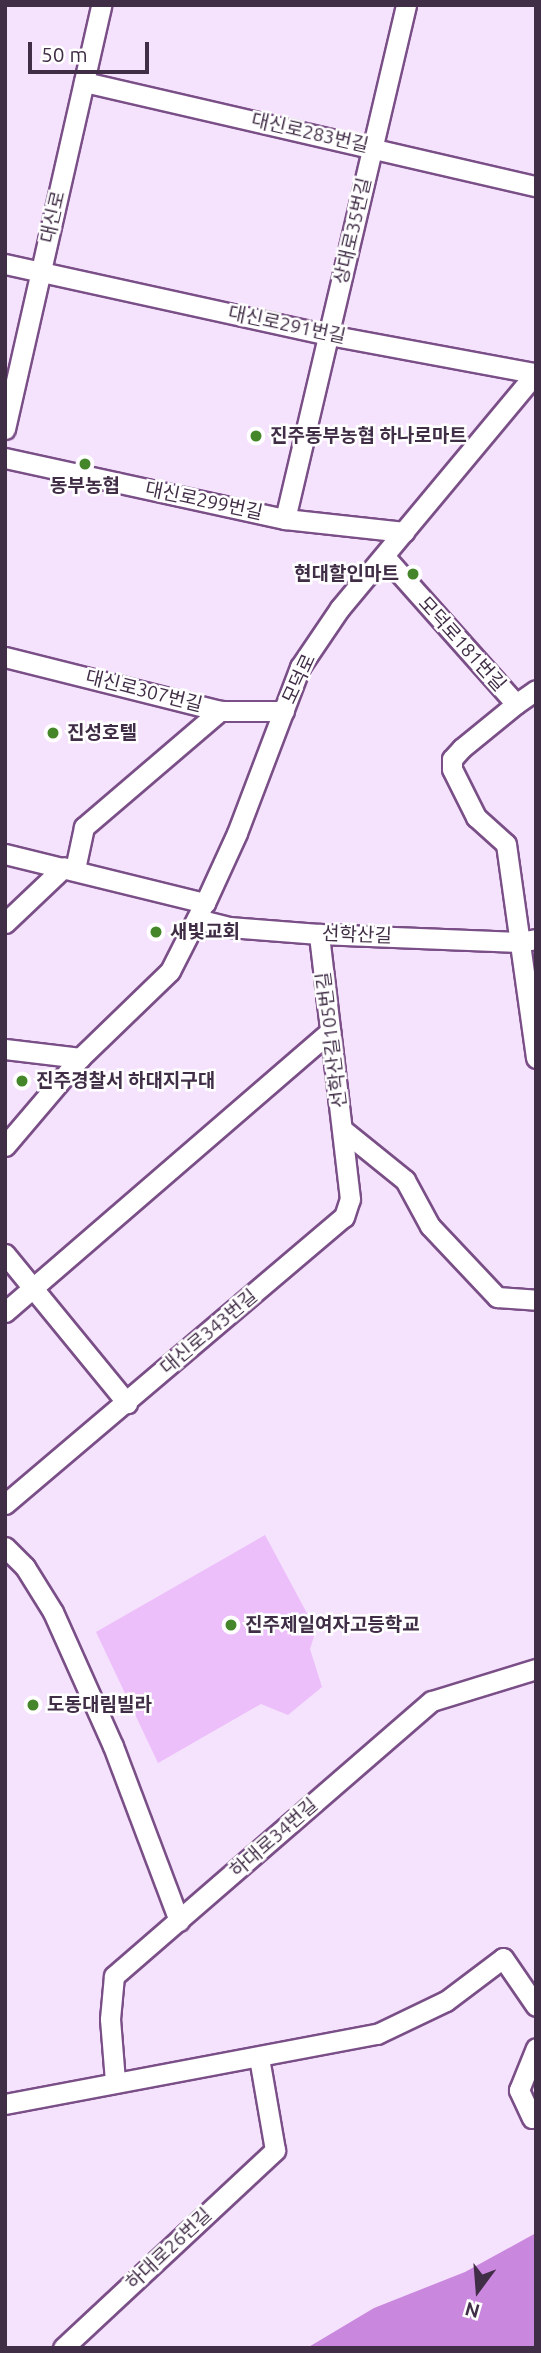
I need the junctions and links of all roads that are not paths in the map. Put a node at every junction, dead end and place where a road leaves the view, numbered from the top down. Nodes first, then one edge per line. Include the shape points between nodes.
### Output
1 (101, 5) edge
2 (406, 5) edge
3 (84, 82) junction
4 (373, 147) junction
5 (536, 186) edge
6 (5, 264) edge
7 (40, 272) junction
8 (329, 335) junction
9 (536, 373) edge
10 (5, 429) edge
11 (5, 458) edge
12 (285, 519) junction
13 (404, 532) junction
14 (386, 558) junction
15 (5, 656) edge
16 (536, 690) edge
17 (516, 704) junction
18 (220, 710) junction
19 (284, 711) junction
20 (5, 854) edge
21 (69, 868) junction
22 (201, 911) junction
23 (5, 923) edge
24 (319, 934) junction
25 (527, 940) edge
26 (331, 1031) junction
27 (5, 1049) edge
28 (80, 1058) junction
29 (536, 1058) edge
30 (343, 1130) junction
31 (5, 1146) edge
32 (5, 1254) edge
33 (30, 1286) junction
34 (536, 1300) edge
35 (5, 1312) edge
36 (127, 1403) junction
37 (5, 1504) edge
38 (5, 1547) edge
39 (536, 1669) edge
40 (179, 1921) junction
41 (536, 2006) edge
42 (536, 2048) edge
43 (259, 2057) junction
44 (115, 2081) junction
45 (5, 2104) edge
46 (532, 2118) dead end
47 (63, 2348) edge

1 - 3 street, 대신로
2 - 4 street, 상대로35번길
3 - 4 street, 대신로283번길
3 - 7 street, 대신로
4 - 5 street, 대신로283번길
4 - 8 street, 상대로35번길
6 - 7 street, 대신로291번길
7 - 8 street, 대신로291번길
7 - 10 street, 대신로
8 - 9 street, 대신로291번길
8 - 12 street, 상대로35번길
9 - 13 street, 모덕로
11 - 12 street, 대신로299번길
12 - 13 street, 대신로299번길
13 - 14 street, 모덕로
14 - 17 street, 모덕로181번길
14 - 19 street, 모덕로 via 340,608 300,667
15 - 18 street, 대신로307번길
16 - 17 street
17 - 25 street, 모덕로181번길 via 462,748 452,759 452,769 476,817 506,844
18 - 19 street, 대신로307번길
18 - 21 street via 84,827
19 - 22 street, 모덕로
20 - 21 street
21 - 22 street
21 - 23 street
22 - 24 street, 선학산길 via 229,927
22 - 28 street, 모덕로 via 170,971
24 - 25 street, 선학산길
24 - 26 street, 선학산길105번길
25 - 29 street
26 - 30 street, 선학산길105번길
26 - 33 street
27 - 28 street
28 - 31 street, 모덕로
30 - 34 street, 선학산길105번길 via 405,1180 430,1226 498,1297
30 - 36 street, 대신로343번길 via 350,1199 344,1217
32 - 33 street
33 - 35 street
33 - 36 street
36 - 37 street, 대신로343번길
38 - 40 street via 25,1567 52,1612 113,1746
39 - 40 street, 하대로34번길 via 432,1701
40 - 44 street, 하대로34번길 via 114,1976 110,2019
41 - 43 street via 503,1958 446,2001 377,2034
42 - 46 street via 519,2090
43 - 44 street
43 - 47 street, 하대로26번길 via 275,2150
44 - 45 street

